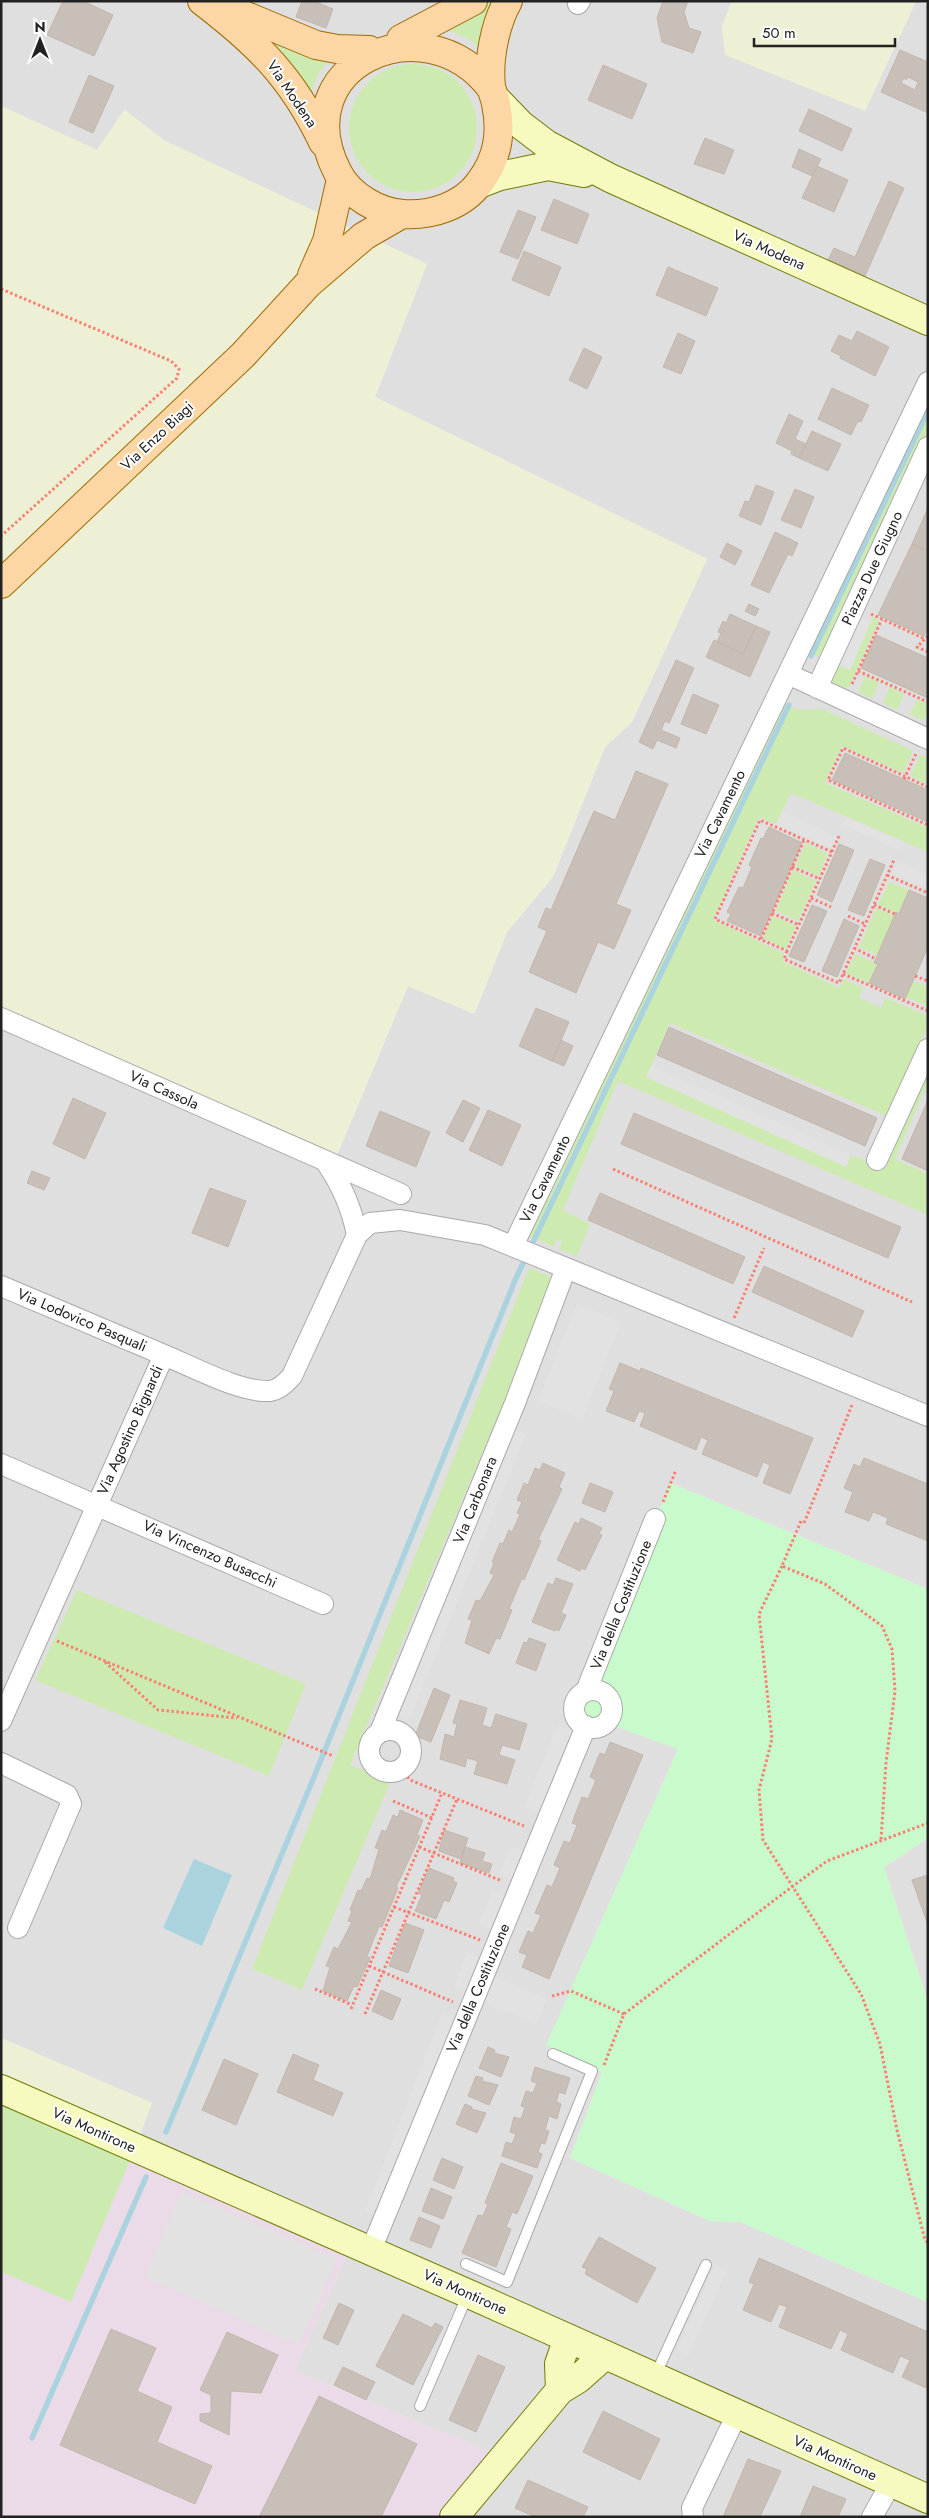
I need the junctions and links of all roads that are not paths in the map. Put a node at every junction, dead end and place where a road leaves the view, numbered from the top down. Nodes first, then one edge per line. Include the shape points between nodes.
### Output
1 (202, 1) edge
2 (210, 1) edge
3 (473, 1) edge
4 (508, 1) edge
5 (398, 40) junction
6 (370, 50) junction
7 (493, 93) junction
8 (329, 155) junction
9 (610, 178) junction
10 (341, 179) junction
11 (479, 184) junction
12 (402, 214) junction
13 (308, 284) junction
14 (928, 321) edge
15 (928, 382) edge
16 (928, 447) edge
17 (1, 584) edge
18 (788, 674) junction
19 (817, 688) junction
20 (923, 745) edge
21 (1, 1018) edge
22 (928, 1049) edge
23 (877, 1160) dead end
24 (326, 1162) junction
25 (401, 1194) dead end
26 (357, 1235) junction
27 (513, 1246) junction
28 (566, 1268) junction
29 (1, 1286) edge
30 (164, 1355) junction
31 (928, 1416) edge
32 (1, 1464) edge
33 (97, 1504) junction
34 (656, 1519) road end
35 (323, 1604) dead end
36 (586, 1691) junction
37 (1, 1721) edge
38 (586, 1726) junction
39 (380, 1732) junction
40 (1, 1763) edge
41 (18, 1928) dead end
42 (553, 2054) dead end
43 (1, 2089) edge
44 (371, 2250) junction
45 (466, 2264) dead end
46 (706, 2265) dead end
47 (489, 2291) junction
48 (568, 2338) junction
49 (605, 2354) junction
50 (654, 2376) junction
51 (560, 2390) junction
52 (420, 2406) dead end
53 (737, 2414) junction
54 (891, 2483) junction
55 (928, 2499) edge
56 (454, 2517) edge
57 (693, 2517) edge
58 (872, 2517) edge

1 - 8 main road, Via Modena via 249,38 282,74 309,113
2 - 6 main road, Via Modena via 316,44 337,49
3 - 5 main road
4 - 7 main road via 499,22 490,69
5 - 6 main road, Via Modena
5 - 7 main road, Via Modena via 435,42 452,49 481,72
6 - 8 main road, Via Modena via 350,65 335,84 326,107 324,131
7 - 9 street, Via Modena via 521,125 546,144
7 - 11 main road, Via Modena via 500,121 499,144 492,165
8 - 10 main road, Via Modena
9 - 11 street, Via Modena via 548,166
9 - 14 street, Via Modena
10 - 12 main road, Via Modena via 362,199 381,209
10 - 13 main road, Via Enzo Biagi via 327,241
11 - 12 main road, Via Modena via 444,209 424,214
12 - 13 main road, Via Enzo Biagi via 370,232
13 - 17 main road, Via Enzo Biagi via 243,355
15 - 18 street, Via Cavamento
16 - 19 street, Piazza Due Giugno
18 - 19 street
18 - 27 street, Via Cavamento
19 - 20 street
21 - 24 street, Via Cassola
22 - 23 street
24 - 25 street, Via Cassola
24 - 26 street via 340,1183
26 - 27 street via 370,1223 400,1220 486,1235
26 - 30 street, Via Agostino Bignardi via 292,1376 283,1386 272,1391 254,1390
27 - 28 street
28 - 31 street
28 - 39 street, Via Carbonara via 515,1402
29 - 30 street, Via Lodovico Pasquali
30 - 33 street, Via Agostino Bignardi
32 - 33 street, Via Vincenzo Busacchi
33 - 35 street, Via Vincenzo Busacchi
33 - 37 street, Via Agostino Bignardi
34 - 36 street, Via della Costituzione
36 - 38 street, Via della Costituzione via 580,1695 574,1708 575,1716
36 - 38 street, Via della Costituzione via 604,1693 613,1709 604,1725
38 - 44 street, Via della Costituzione
39 - 39 street, Via Carbonara via 391,1729 401,1732 409,1740 412,1751 409,1761 401,1769 391,1772 380,1770 372,1762 368,1751 372,1739
40 - 41 street via 67,1795 71,1804
42 - 47 lane via 592,2071 507,2282
43 - 44 street, Via Montirone
44 - 47 street, Via Montirone
45 - 47 lane
46 - 50 lane
47 - 48 street, Via Montirone
47 - 52 lane
48 - 49 street, Via Montirone
48 - 51 street via 559,2364
49 - 50 street, Via Montirone
49 - 51 street via 578,2379
50 - 53 street, Via Montirone
51 - 56 street
53 - 54 street, Via Montirone
53 - 57 street via 692,2508
54 - 55 street, Via Montirone
54 - 58 street

